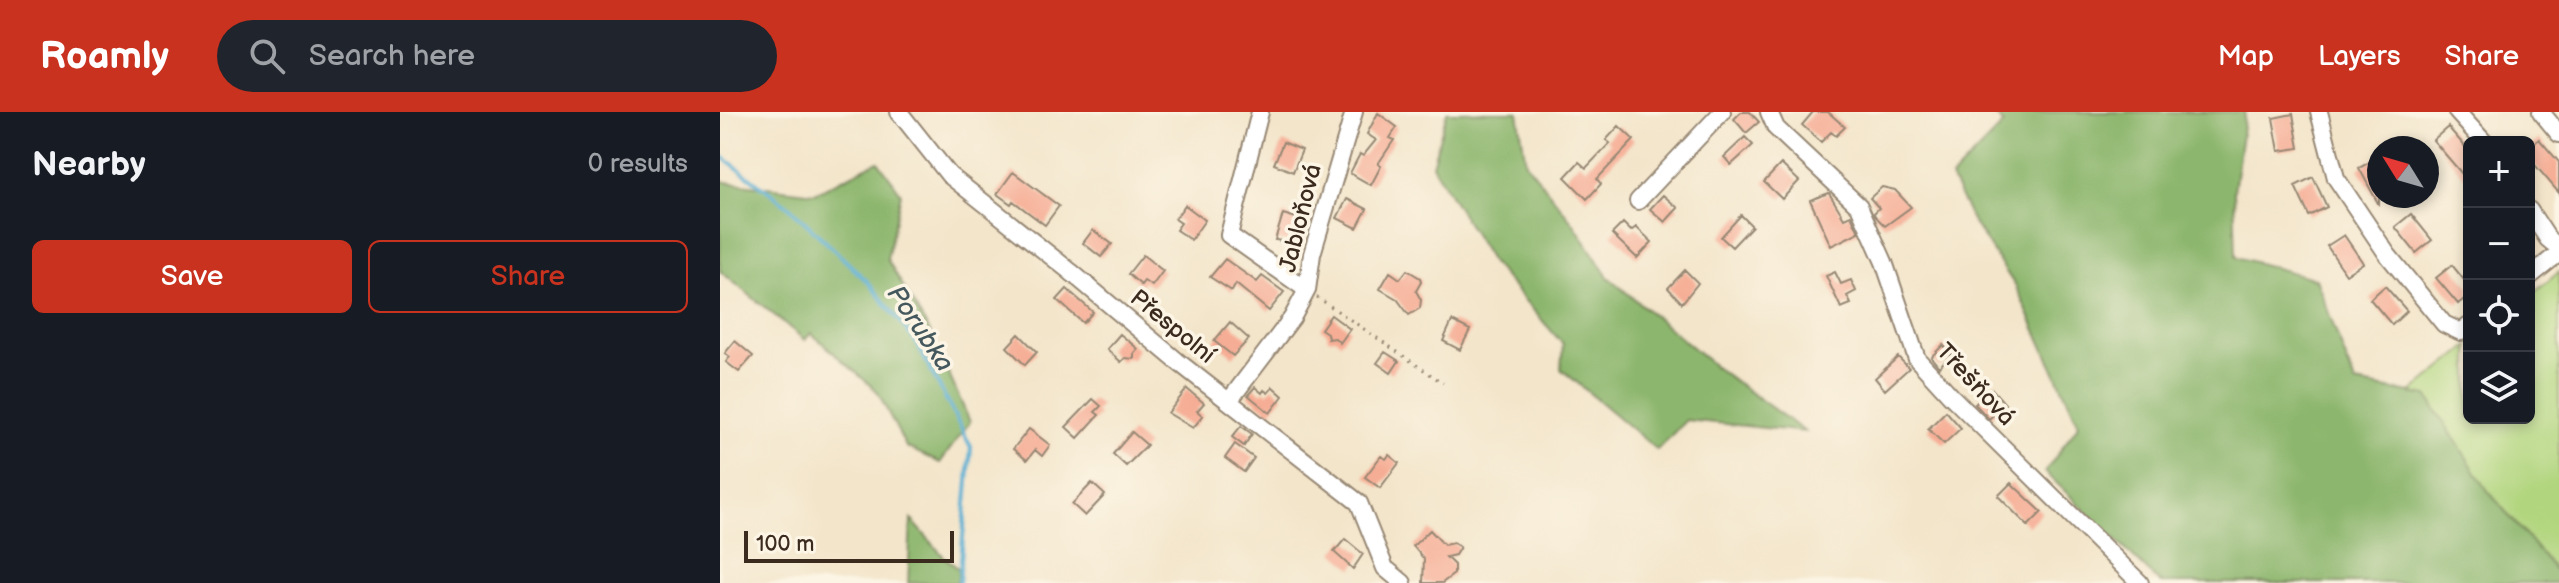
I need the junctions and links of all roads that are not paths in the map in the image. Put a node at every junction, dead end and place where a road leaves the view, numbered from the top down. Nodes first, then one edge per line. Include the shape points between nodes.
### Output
1 (899, 112) edge
2 (1260, 112) edge
3 (1354, 112) edge
4 (1722, 112) edge
5 (1769, 112) edge
6 (2319, 112) edge
7 (2457, 112) edge
8 (2541, 112) edge
9 (2559, 134) edge
10 (2479, 136) edge
11 (1638, 201) dead end
12 (2535, 219) edge
13 (2559, 251) edge
14 (2535, 272) edge
15 (1307, 290) junction
16 (2463, 330) edge
17 (1229, 401) junction
18 (1403, 583) edge
19 (2140, 583) edge

1 - 17 street, Přespolní via 949,175
2 - 15 street, Jabloňová via 1229,235
3 - 15 street, Jabloňová via 1312,254
4 - 11 street
5 - 19 street, Třešňová via 1776,128 1859,206 1917,359
6 - 16 street via 2336,178 2387,254 2444,324
7 - 10 street
8 - 9 street
12 - 13 street
13 - 14 street
15 - 17 street, Jabloňová
17 - 18 street, Přespolní via 1359,503 1385,568

